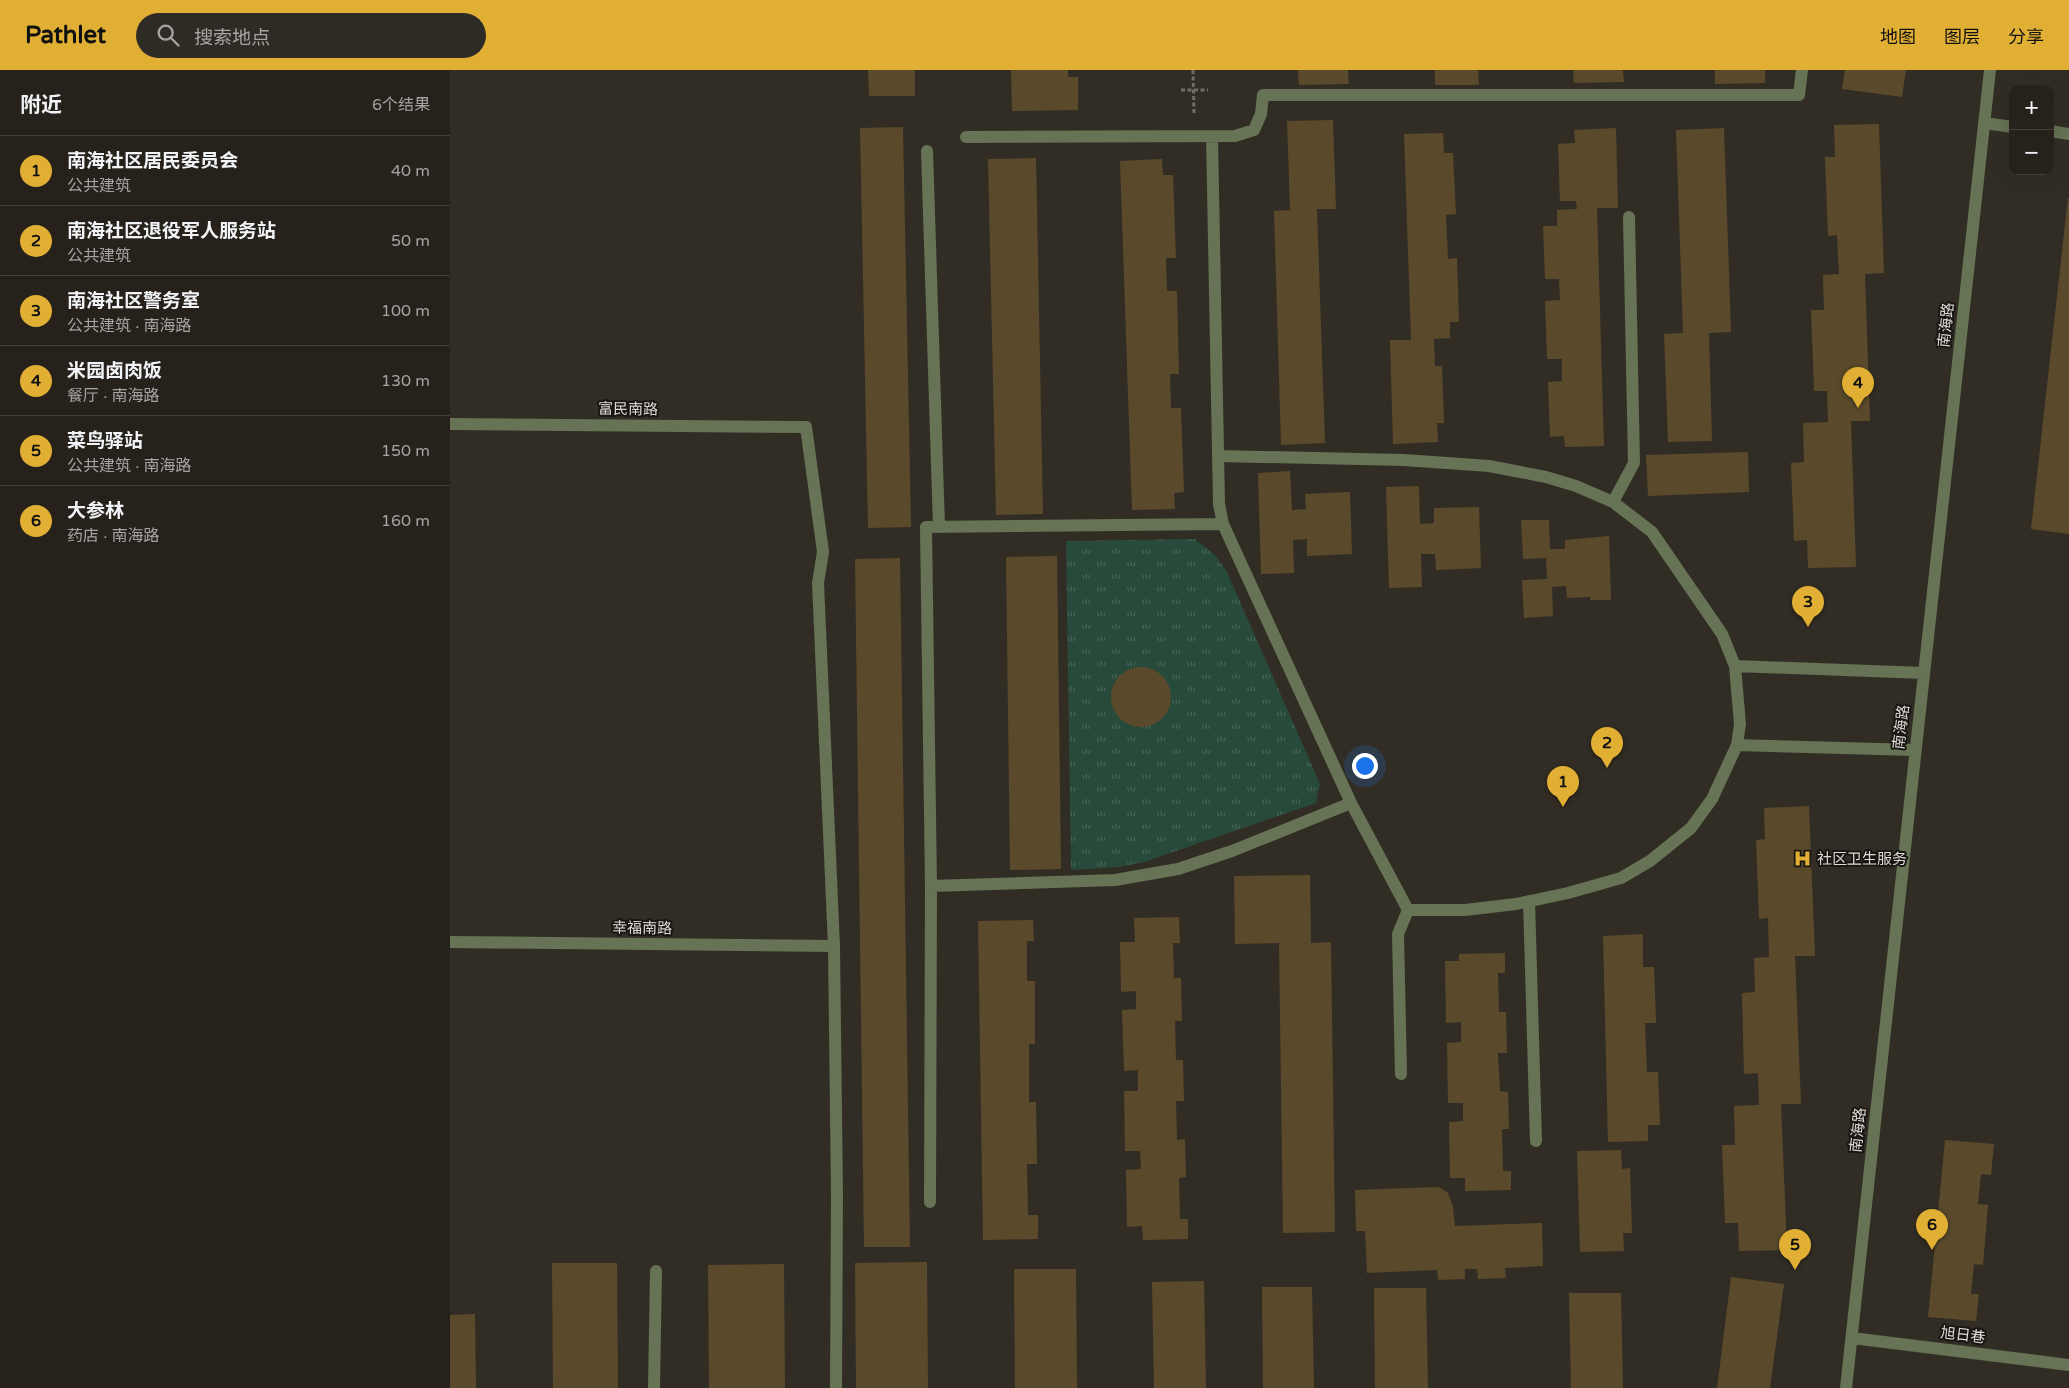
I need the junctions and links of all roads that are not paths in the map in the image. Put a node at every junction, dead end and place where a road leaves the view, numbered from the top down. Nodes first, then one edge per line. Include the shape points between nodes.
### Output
1 (1802, 70) edge
2 (1990, 70) edge
3 (1984, 123) junction
4 (2009, 126) edge
5 (2054, 132) edge
6 (2069, 134) edge
7 (966, 137) dead end
8 (1212, 137) junction
9 (927, 151) dead end
10 (1629, 217) dead end
11 (450, 424) edge
12 (1218, 456) junction
13 (1612, 502) junction
14 (1223, 524) junction
15 (939, 527) junction
16 (1735, 666) junction
17 (1924, 673) junction
18 (1737, 745) junction
19 (1915, 750) junction
20 (1351, 803) junction
21 (931, 886) junction
22 (1529, 901) junction
23 (1408, 910) junction
24 (450, 942) edge
25 (834, 946) junction
26 (1401, 1074) dead end
27 (1536, 1141) dead end
28 (930, 1202) dead end
29 (656, 1271) dead end
30 (1852, 1338) junction
31 (2069, 1365) edge
32 (654, 1388) edge
33 (836, 1388) edge
34 (1846, 1388) edge

1 - 8 street via 1799,95 1263,95 1261,114 1254,130 1235,136
2 - 3 street, 南海路
3 - 4 street
3 - 17 street, 南海路
5 - 6 street
7 - 8 street
8 - 12 street
9 - 15 street
10 - 13 street via 1634,464
11 - 25 street, 富民南路 via 806,427 823,552 818,583
12 - 13 street via 1404,460 1489,466 1546,477
12 - 14 street via 1219,504
13 - 16 street via 1652,532 1722,634
14 - 15 street
14 - 20 street
15 - 21 street via 926,527
16 - 17 street
16 - 18 street via 1740,715
17 - 19 street, 南海路
18 - 19 street
18 - 22 street via 1712,798 1690,828 1650,861 1621,878
19 - 30 street, 南海路
20 - 21 street via 1178,870 1115,880
20 - 23 street
21 - 28 street
22 - 23 street via 1465,910
22 - 27 street
23 - 26 street via 1398,934
24 - 25 street, 幸福南路
25 - 33 street
29 - 32 street
30 - 31 street, 旭日巷
30 - 34 street, 南海路

